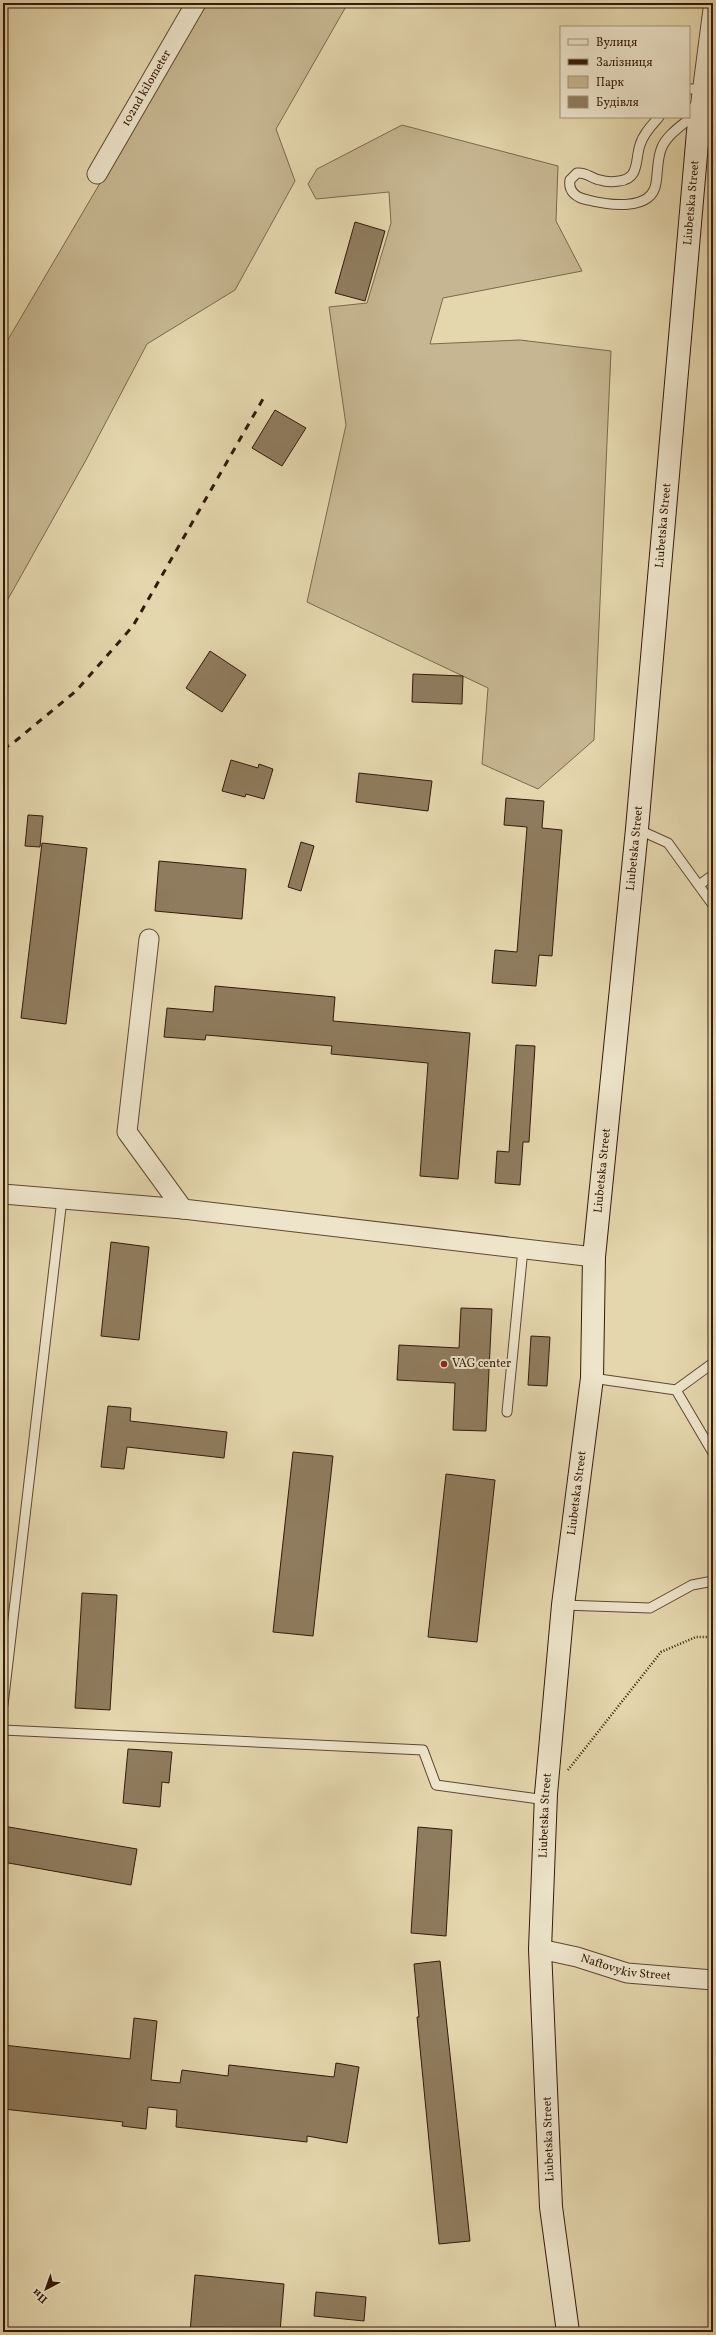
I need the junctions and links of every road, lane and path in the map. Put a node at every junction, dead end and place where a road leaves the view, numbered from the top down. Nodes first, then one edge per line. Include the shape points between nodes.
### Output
1 (196, 3) edge
2 (713, 9) edge
3 (701, 96) edge
4 (690, 110) edge
5 (659, 118) edge
6 (683, 118) edge
7 (97, 174) dead end
8 (637, 830) junction
9 (713, 875) edge
10 (699, 885) junction
11 (713, 905) edge
12 (149, 939) dead end
13 (3, 1194) edge
14 (62, 1199) junction
15 (183, 1209) junction
16 (523, 1249) junction
17 (594, 1257) junction
18 (713, 1363) edge
19 (592, 1378) junction
20 (676, 1390) junction
21 (507, 1412) dead end
22 (713, 1453) edge
23 (713, 1581) edge
24 (563, 1604) junction
25 (713, 1637) edge
26 (3, 1705) edge
27 (3, 1730) edge
28 (567, 1771) dead end
29 (546, 1800) junction
30 (540, 1949) junction
31 (713, 1980) edge
32 (568, 2332) edge

1 - 7 street, 102nd kilometer
2 - 3 street, Liubetska Street
3 - 4 lane
3 - 8 main road, Liubetska Street
5 - 6 lane via 644,135 636,167 630,177 618,181 600,180 588,174 578,173 570,180 571,191 576,196 592,201 635,204 644,200 652,193 656,184 658,156 662,145
8 - 10 lane via 668,843
8 - 17 main road, Liubetska Street
9 - 10 lane
10 - 11 lane
12 - 15 street via 127,1132
13 - 14 street
14 - 15 street
14 - 26 lane
15 - 16 street
16 - 17 street
16 - 21 lane
17 - 19 main road, Liubetska Street
18 - 20 lane
19 - 20 lane
19 - 24 main road, Liubetska Street
20 - 22 lane
23 - 24 lane via 692,1585 650,1608
24 - 29 main road, Liubetska Street
25 - 28 path via 696,1637 661,1652
27 - 29 lane via 423,1750 436,1785
29 - 30 main road, Liubetska Street
30 - 31 street, Naftovykiv Street via 577,1957 627,1973
30 - 32 main road, Liubetska Street via 552,2207

